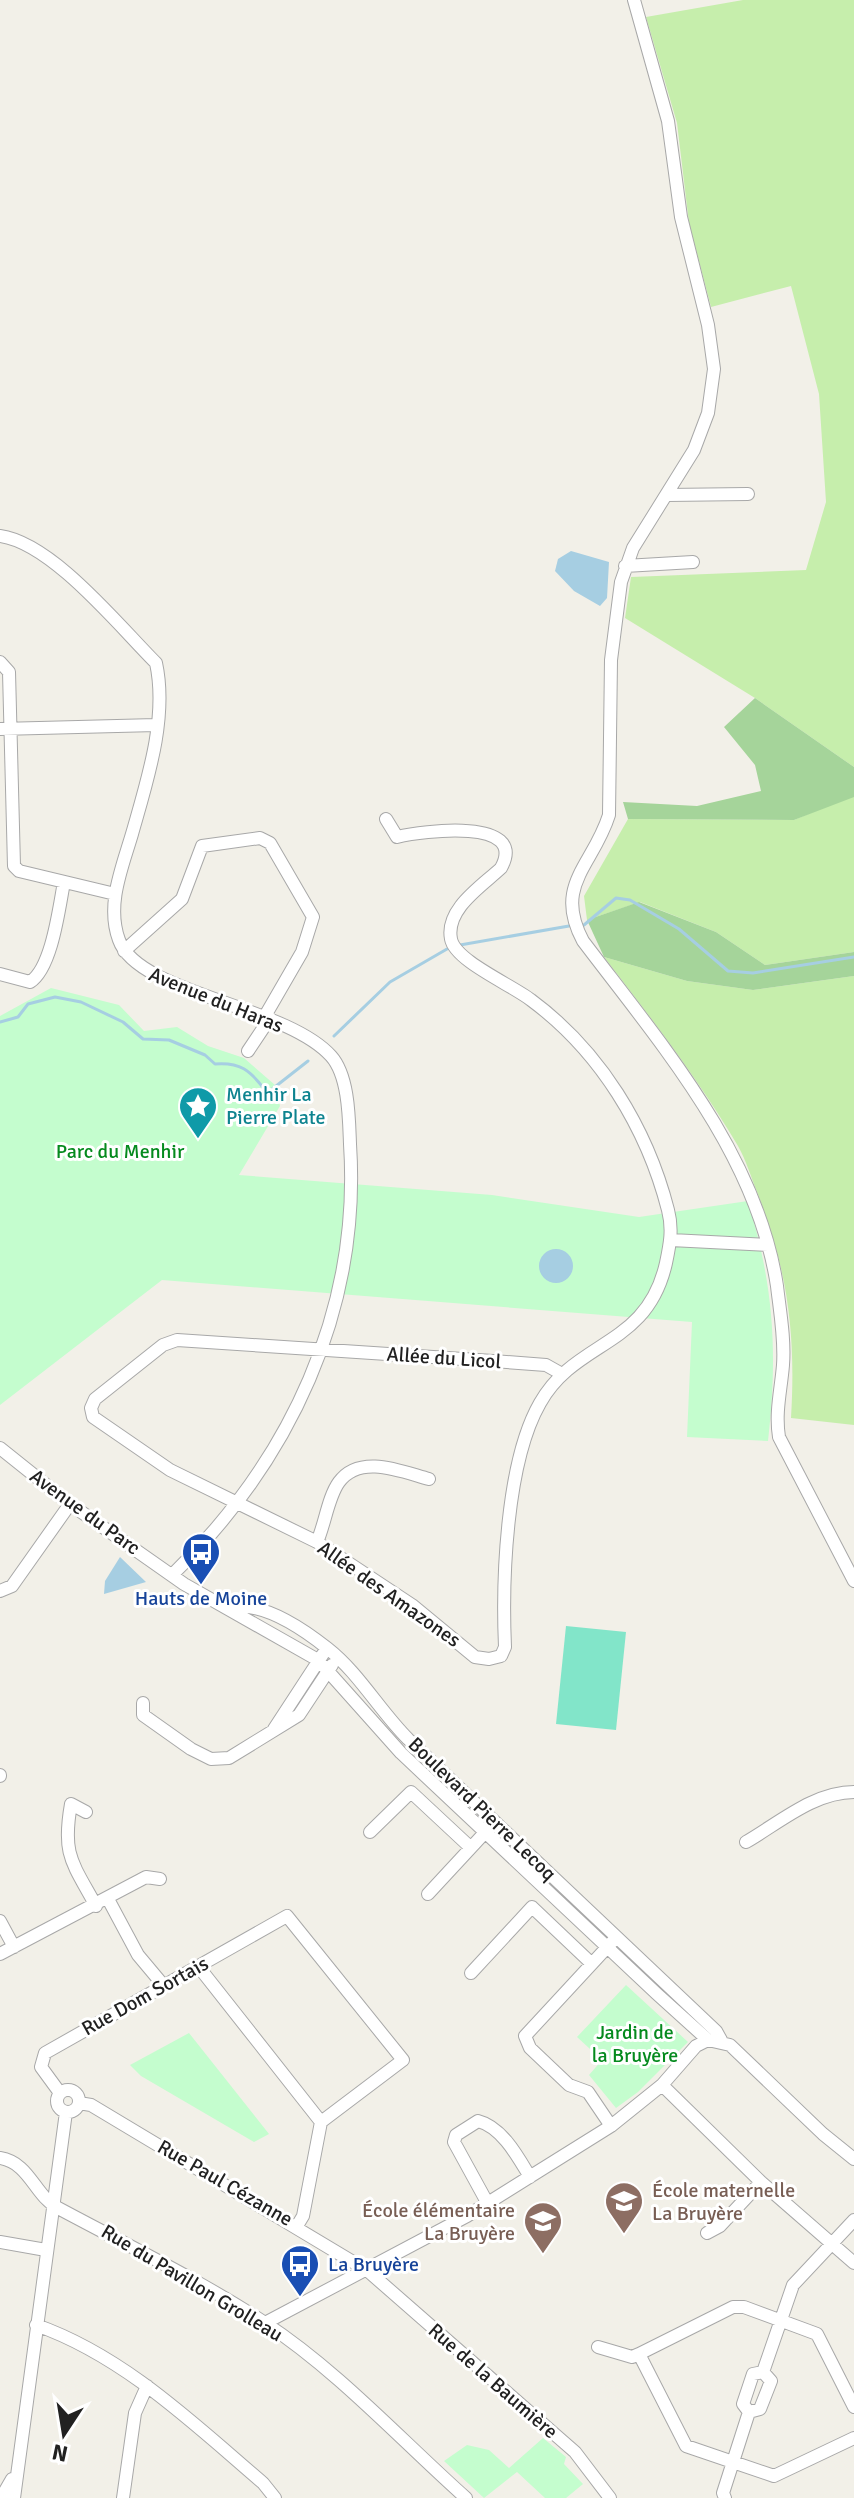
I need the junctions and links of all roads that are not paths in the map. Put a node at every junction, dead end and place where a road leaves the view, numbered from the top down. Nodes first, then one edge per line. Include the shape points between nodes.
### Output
1 (634, 0) edge
2 (748, 494) dead end
3 (667, 495) junction
4 (0, 536) edge
5 (693, 562) dead end
6 (625, 566) junction
7 (0, 662) edge
8 (156, 725) junction
9 (6, 729) edge
10 (386, 819) dead end
11 (0, 865) edge
12 (14, 866) junction
13 (64, 882) junction
14 (115, 894) junction
15 (124, 951) junction
16 (0, 974) edge
17 (267, 1017) junction
18 (248, 1051) dead end
19 (671, 1240) junction
20 (768, 1245) junction
21 (323, 1351) junction
22 (562, 1374) junction
23 (0, 1448) edge
24 (429, 1479) dead end
25 (237, 1502) junction
26 (70, 1504) junction
27 (317, 1542) junction
28 (172, 1575) junction
29 (854, 1581) edge
30 (0, 1591) edge
31 (229, 1608) junction
32 (332, 1653) junction
33 (318, 1660) junction
34 (329, 1670) junction
35 (143, 1703) dead end
36 (272, 1732) junction
37 (854, 1792) edge
38 (86, 1812) dead end
39 (495, 1821) junction
40 (370, 1832) dead end
41 (486, 1832) junction
42 (746, 1842) dead end
43 (470, 1847) junction
44 (160, 1879) dead end
45 (428, 1894) dead end
46 (102, 1902) junction
47 (0, 1921) edge
48 (612, 1941) junction
49 (14, 1947) junction
50 (0, 1954) edge
51 (591, 1963) junction
52 (198, 1966) junction
53 (471, 1973) dead end
54 (164, 1986) junction
55 (714, 2040) junction
56 (662, 2085) junction
57 (60, 2093) junction
58 (79, 2103) junction
59 (66, 2112) junction
60 (321, 2122) junction
61 (611, 2126) junction
62 (0, 2158) edge
63 (854, 2159) edge
64 (530, 2177) junction
65 (761, 2182) junction
66 (488, 2204) junction
67 (55, 2207) junction
68 (854, 2220) edge
69 (297, 2226) junction
70 (707, 2233) dead end
71 (0, 2242) edge
72 (831, 2245) junction
73 (46, 2250) junction
74 (854, 2263) edge
75 (368, 2271) junction
76 (781, 2320) junction
77 (265, 2323) junction
78 (36, 2325) junction
79 (598, 2347) dead end
80 (639, 2354) junction
81 (147, 2386) junction
82 (854, 2407) edge
83 (854, 2438) edge
84 (731, 2463) junction
85 (16, 2468) junction
86 (1, 2498) edge
87 (14, 2498) edge
88 (123, 2498) edge
89 (275, 2498) edge
90 (466, 2498) edge
91 (610, 2498) edge
92 (725, 2498) edge

1 - 3 street via 668,121 681,217 713,352 708,413 694,450
2 - 3 street
3 - 6 street
4 - 8 street via 30,545 52,561 156,663
5 - 6 street
6 - 20 street via 611,660 609,815 602,838 575,881 569,900 572,921 695,1094 747,1187
7 - 9 street via 9,672
8 - 9 street
8 - 14 street
9 - 12 street
10 - 19 street via 397,837 483,832 504,843 501,868 454,916 449,927 452,943 465,959 544,1009 612,1085 651,1156 672,1225
11 - 12 street
12 - 13 street
13 - 14 street
13 - 16 street via 38,977 30,982
14 - 15 street via 116,932
15 - 17 street, Avenue du Haras via 161,979
15 - 17 street via 182,899 202,846 260,838 270,843 313,917 302,952
17 - 18 street
17 - 21 street, Avenue du Haras via 330,1055 347,1110 349,1233
19 - 20 street
19 - 22 street, Allée des Amazones via 648,1308 633,1326
20 - 29 street via 782,1331 779,1437
21 - 22 street, Allée du Licol via 546,1365
21 - 25 street, Avenue du Haras via 270,1458
21 - 25 street, Allée du Licol via 177,1340 163,1345 95,1399 93,1417 119,1437 170,1470
22 - 27 street, Allée des Amazones via 539,1404 525,1441 506,1559 501,1656 475,1657 412,1605
23 - 26 street, Avenue du Parc
24 - 27 street via 388,1468 355,1469 339,1482
25 - 27 street, Allée des Amazones
25 - 28 street, Avenue du Haras
26 - 28 street, Avenue du Parc
26 - 30 street via 12,1586
28 - 31 street, Boulevard Pierre Lecoq
31 - 32 street, Boulevard Pierre Lecoq via 261,1610
31 - 33 street, Boulevard Pierre Lecoq
32 - 33 street
32 - 34 street
32 - 39 street, Boulevard Pierre Lecoq via 406,1736
33 - 34 street, Boulevard Pierre Lecoq
33 - 36 street
34 - 36 street via 299,1715
34 - 41 street, Boulevard Pierre Lecoq via 401,1753
35 - 36 street via 143,1715 211,1759 229,1758
37 - 42 street via 813,1802
38 - 46 street via 71,1804 67,1853
39 - 41 street
39 - 48 street, Boulevard Pierre Lecoq
40 - 43 street via 411,1792
41 - 43 street
41 - 48 street, Boulevard Pierre Lecoq
43 - 45 street
44 - 46 street via 146,1877
46 - 49 street
46 - 54 street
47 - 49 street
48 - 51 street
48 - 55 street, Boulevard Pierre Lecoq via 716,2031
49 - 50 street
51 - 53 street via 532,1907
51 - 61 street via 525,2036 530,2048 569,2085 588,2092
52 - 54 street, Rue Dom Sortais
52 - 60 street
52 - 60 street, Rue Dom Sortais via 287,1916 403,2060
54 - 57 street, Rue Dom Sortais via 45,2053 41,2067
55 - 56 street via 696,2046
55 - 63 street, Boulevard Pierre Lecoq
56 - 61 street
56 - 65 street
57 - 58 street via 73,2091
57 - 59 street via 57,2103
58 - 59 street
58 - 69 street, Rue Paul Cézanne via 91,2105
59 - 67 street
60 - 69 street
61 - 64 street
62 - 67 street via 27,2172
64 - 66 street
64 - 66 street via 514,2150 486,2123 478,2121 456,2135 454,2142
65 - 70 street
65 - 72 street
66 - 75 street
67 - 73 street
67 - 77 street, Rue du Pavillon Grolleau
68 - 72 street
69 - 75 street, Rue Paul Cézanne
71 - 73 street
72 - 74 street
72 - 76 street via 793,2285
73 - 78 street
75 - 77 street
75 - 91 street, Rue de la Baumière via 575,2452
76 - 80 street via 733,2307
76 - 82 street via 823,2341
76 - 84 street via 763,2372 753,2374 743,2404 749,2412
77 - 90 street, Rue du Pavillon Grolleau
78 - 81 street
78 - 85 street
79 - 80 street via 632,2357
80 - 84 street via 686,2446
81 - 88 street via 135,2413
81 - 89 street
83 - 84 street via 774,2476
84 - 92 street
85 - 86 street
85 - 87 street

